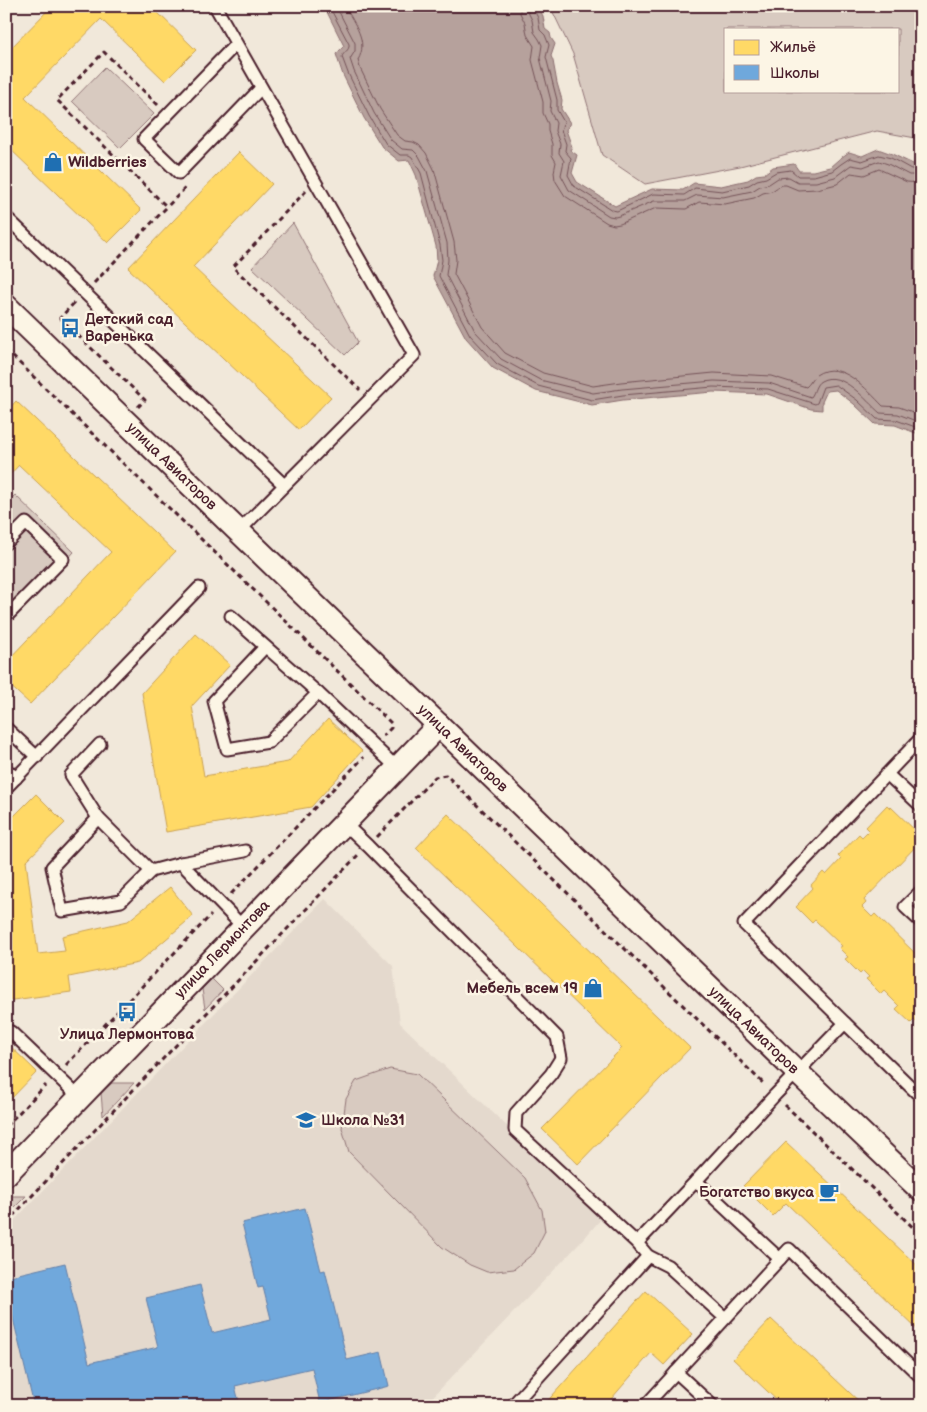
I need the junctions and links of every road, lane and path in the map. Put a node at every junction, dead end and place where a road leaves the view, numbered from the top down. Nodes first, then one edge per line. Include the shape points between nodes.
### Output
1 (215, 6) edge
2 (236, 44) junction
3 (262, 88) junction
4 (168, 114) junction
5 (315, 182) junction
6 (187, 186) dead end
7 (167, 207) junction
8 (6, 217) edge
9 (85, 293) junction
10 (6, 306) edge
11 (6, 350) edge
12 (370, 399) junction
13 (135, 410) dead end
14 (284, 485) junction
15 (239, 531) junction
16 (6, 543) edge
17 (199, 588) dead end
18 (231, 616) dead end
19 (6, 617) edge
20 (265, 647) junction
21 (318, 693) junction
22 (439, 725) junction
23 (6, 728) edge
24 (921, 738) edge
25 (100, 744) dead end
26 (374, 746) junction
27 (37, 757) junction
28 (396, 768) junction
29 (6, 769) edge
30 (887, 774) junction
31 (16, 778) junction
32 (6, 788) edge
33 (921, 806) edge
34 (98, 818) junction
35 (344, 823) junction
36 (368, 846) junction
37 (245, 851) dead end
38 (181, 863) junction
39 (151, 871) junction
40 (921, 891) edge
41 (221, 905) junction
42 (921, 922) edge
43 (243, 927) junction
44 (845, 1023) junction
45 (6, 1030) edge
46 (797, 1072) junction
47 (56, 1075) junction
48 (921, 1089) edge
49 (774, 1095) junction
50 (79, 1097) junction
51 (6, 1126) edge
52 (6, 1174) edge
53 (696, 1181) junction
54 (921, 1190) edge
55 (6, 1223) edge
56 (921, 1235) edge
57 (637, 1243) junction
58 (648, 1256) junction
59 (780, 1259) junction
60 (725, 1318) junction
61 (676, 1372) junction
62 (921, 1377) edge
63 (512, 1406) edge
64 (645, 1406) edge
65 (713, 1406) edge

1 - 2 lane
2 - 3 lane
2 - 4 lane
3 - 4 lane via 179,173 144,139
3 - 5 lane
4 - 7 path via 104,52 57,100
5 - 12 lane via 414,355
5 - 12 path via 233,267
6 - 7 path
7 - 9 path
8 - 9 lane
9 - 13 path via 60,318 145,400
9 - 14 lane
10 - 15 street, улица Авиаторов
11 - 26 path via 391,723 391,728
12 - 14 lane
14 - 15 lane
15 - 22 street, улица Авиаторов
16 - 19 lane via 26,523 63,559
17 - 27 lane
18 - 20 lane
20 - 21 lane
20 - 21 lane via 214,701 227,749 270,742
21 - 26 lane
22 - 28 street, улица Лермонтова
22 - 46 street, улица Авиаторов
23 - 27 lane
24 - 30 lane
25 - 34 lane via 70,775
26 - 28 lane
26 - 41 path
27 - 31 lane
28 - 35 street, улица Лермонтова
29 - 31 lane
30 - 33 lane
30 - 44 lane via 744,924
31 - 32 lane
34 - 39 lane
34 - 39 lane via 52,866 62,911 121,901
35 - 36 lane
35 - 43 street, улица Лермонтова
36 - 49 path via 435,777 446,775
36 - 55 path
36 - 57 lane via 557,1037 561,1058 551,1074 516,1112 515,1130
37 - 38 lane
38 - 39 lane
38 - 41 lane
40 - 42 lane via 905,907
41 - 43 lane
41 - 47 path
43 - 50 street, улица Лермонтова
44 - 46 lane
44 - 48 lane via 917,1093
45 - 47 lane
46 - 49 lane
46 - 54 street, улица Авиаторов
47 - 50 lane
47 - 51 path
49 - 53 lane
49 - 56 path
50 - 52 street, улица Лермонтова
53 - 57 lane
53 - 59 lane
57 - 58 lane
58 - 60 lane via 668,1266
58 - 63 lane
59 - 60 lane
59 - 62 lane via 789,1249
60 - 61 lane
61 - 64 lane
61 - 65 lane

